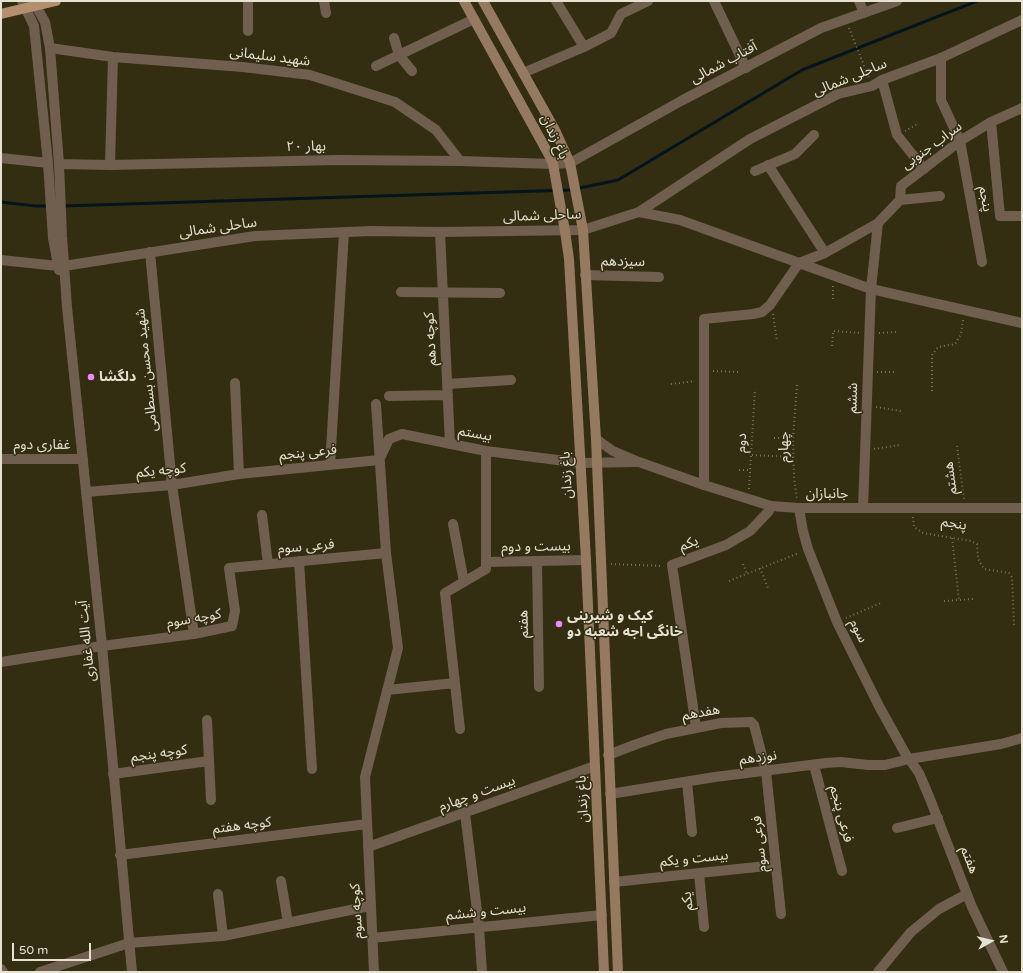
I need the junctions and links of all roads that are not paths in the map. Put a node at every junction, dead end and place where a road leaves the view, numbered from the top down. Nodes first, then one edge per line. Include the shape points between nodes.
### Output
1 (56, 1) edge
2 (248, 1) edge
3 (324, 1) edge
4 (464, 1) edge
5 (483, 1) edge
6 (556, 1) edge
7 (648, 1) edge
8 (714, 1) edge
9 (859, 1) edge
10 (898, 1) edge
11 (34, 4) edge
12 (24, 5) edge
13 (326, 13) dead end
14 (864, 13) junction
15 (1, 14) edge
16 (474, 19) junction
17 (1022, 20) edge
18 (248, 31) dead end
19 (394, 38) dead end
20 (584, 46) junction
21 (50, 48) junction
22 (399, 55) junction
23 (113, 57) junction
24 (941, 58) junction
25 (376, 66) dead end
26 (746, 68) junction
27 (412, 70) dead end
28 (523, 73) junction
29 (882, 80) junction
30 (1022, 108) edge
31 (991, 122) junction
32 (814, 135) dead end
33 (960, 141) junction
34 (1, 158) edge
35 (460, 161) junction
36 (48, 163) junction
37 (570, 163) junction
38 (59, 164) junction
39 (553, 164) junction
40 (110, 165) junction
41 (768, 165) junction
42 (924, 169) junction
43 (755, 171) dead end
44 (940, 196) dead end
45 (900, 200) junction
46 (639, 212) junction
47 (1022, 216) edge
48 (878, 223) junction
49 (583, 230) junction
50 (565, 231) junction
51 (344, 232) junction
52 (440, 232) junction
53 (57, 237) junction
54 (150, 252) junction
55 (825, 253) junction
56 (1, 260) edge
57 (982, 262) dead end
58 (799, 263) junction
59 (61, 266) junction
60 (585, 276) junction
61 (659, 277) dead end
62 (871, 288) junction
63 (402, 292) dead end
64 (442, 292) junction
65 (500, 293) dead end
66 (1022, 323) edge
67 (511, 380) dead end
68 (235, 383) dead end
69 (447, 384) junction
70 (448, 395) junction
71 (389, 396) dead end
72 (376, 404) dead end
73 (596, 439) junction
74 (450, 444) junction
75 (486, 451) junction
76 (82, 459) junction
77 (1, 460) edge
78 (379, 460) junction
79 (639, 462) junction
80 (581, 463) junction
81 (597, 463) junction
82 (330, 465) junction
83 (239, 474) junction
84 (172, 485) junction
85 (704, 485) junction
86 (86, 492) junction
87 (771, 506) junction
88 (799, 508) junction
89 (863, 508) junction
90 (1022, 508) edge
91 (262, 515) dead end
92 (453, 524) dead end
93 (386, 553) junction
94 (586, 560) junction
95 (299, 561) junction
96 (537, 561) junction
97 (486, 562) junction
98 (268, 564) junction
99 (229, 568) joint
100 (464, 582) junction
101 (194, 634) junction
102 (102, 646) junction
103 (1, 662) edge
104 (455, 682) junction
105 (539, 687) dead end
106 (387, 690) junction
107 (207, 720) dead end
108 (696, 727) junction
109 (460, 729) dead end
110 (1022, 738) edge
111 (608, 755) junction
112 (909, 759) junction
113 (209, 761) junction
114 (814, 765) junction
115 (595, 766) junction
116 (312, 769) dead end
117 (766, 771) junction
118 (113, 774) junction
119 (687, 782) junction
120 (610, 794) junction
121 (211, 800) dead end
122 (465, 813) junction
123 (938, 818) junction
124 (367, 824) junction
125 (897, 828) dead end
126 (692, 832) dead end
127 (368, 848) junction
128 (120, 855) junction
129 (776, 865) junction
130 (842, 871) dead end
131 (699, 873) junction
132 (281, 881) dead end
133 (614, 882) junction
134 (218, 894) dead end
135 (967, 894) junction
136 (370, 906) junction
137 (781, 914) dead end
138 (602, 915) junction
139 (288, 923) junction
140 (479, 927) junction
141 (704, 927) dead end
142 (223, 936) junction
143 (372, 938) junction
144 (129, 943) junction
145 (1, 969) edge
146 (883, 970) edge
147 (3, 972) edge
148 (40, 972) edge
149 (132, 972) edge
150 (374, 972) edge
151 (482, 972) edge
152 (604, 972) edge
153 (618, 972) edge
154 (1003, 972) edge

1 - 11 main road
2 - 18 street
3 - 13 street
4 - 16 main road, باغ زندان
5 - 28 main road, باغ زندان
6 - 20 street
7 - 20 street via 621,14 611,33
8 - 26 street
9 - 14 street
10 - 14 street, آفتاب شمالی
11 - 12 main road
11 - 21 street via 45,22
12 - 15 main road
12 - 36 street via 34,26
14 - 26 street, آفتاب شمالی via 821,28
16 - 22 street
16 - 39 main road, باغ زندان
17 - 24 street, ساحلی شمالی
19 - 22 street
20 - 28 street
21 - 23 street, شهید سلیمانی
21 - 38 street
22 - 25 street
22 - 27 street
23 - 35 street, شهید سلیمانی via 310,75 395,102 436,130
23 - 40 street
24 - 29 street, ساحلی شمالی
24 - 33 street via 941,100
26 - 37 street, آفتاب شمالی
28 - 37 main road, باغ زندان
29 - 42 street via 897,135
29 - 46 street, ساحلی شمالی via 872,86 838,94 750,139
30 - 31 street, سراب جنوبی
31 - 33 street, سراب جنوبی
31 - 47 street via 1000,216
32 - 41 street via 795,154
33 - 42 street, سراب جنوبی
33 - 57 street, پنجم
34 - 36 street, بهار ۲۰
35 - 39 street, بهار ۲۰
35 - 40 street, بهار ۲۰ via 338,160
36 - 38 street, بهار ۲۰
36 - 53 street
37 - 39 street, بهار ۲۰
37 - 49 main road, باغ زندان
38 - 40 street, بهار ۲۰
38 - 53 street
39 - 50 main road, باغ زندان
41 - 43 street
41 - 55 street
42 - 45 street, سراب جنوبی via 901,186
44 - 45 street
45 - 48 street, سراب جنوبی
46 - 49 street, ساحلی شمالی
46 - 58 street via 680,220
48 - 55 street, سراب جنوبی
48 - 62 street
49 - 50 street, ساحلی شمالی
49 - 60 main road, باغ زندان
50 - 52 street, ساحلی شمالی
50 - 80 main road, باغ زندان via 569,259
51 - 52 street, ساحلی شمالی
51 - 54 street, ساحلی شمالی via 255,236
51 - 82 street
52 - 64 street, کوچه دهم
53 - 59 street, آیت الله غفاری
54 - 59 street, ساحلی شمالی
54 - 84 street, شهید محسن بسطامی
55 - 58 street, سراب جنوبی
56 - 59 street, ساحلی شمالی
58 - 62 street
58 - 85 street via 770,305 762,312 704,319
59 - 76 street, آیت الله غفاری
60 - 61 street, سیزدهم
60 - 73 main road, باغ زندان
62 - 66 street
62 - 89 street, ششم
63 - 64 street
64 - 65 street
64 - 69 street, کوچه دهم
67 - 69 street
68 - 83 street
69 - 70 street, کوچه دهم
70 - 71 street
70 - 74 street, کوچه دهم
72 - 78 street, کوچه سوم
73 - 79 street, جانبازان via 613,451
73 - 81 main road, باغ زندان
74 - 75 street, بیستم
74 - 78 street, بیستم via 402,434 388,439
75 - 80 street, بیستم
75 - 97 street
76 - 77 street, غفاری دوم
76 - 86 street, آیت الله غفاری
78 - 82 street, فرعی پنجم
78 - 93 street, کوچه سوم
79 - 81 street, جانبازان
79 - 85 street, جانبازان
80 - 81 street, جانبازان
80 - 94 main road, باغ زندان
81 - 111 main road, باغ زندان
82 - 83 street, فرعی پنجم
83 - 84 street, کوچه یکم
84 - 86 street, کوچه یکم
84 - 101 street, شهید محسن بسطامی
85 - 87 street, جانبازان
86 - 102 street, آیت الله غفاری
87 - 88 street, جانبازان
87 - 108 street, یکم via 750,532 672,565
88 - 89 street, جانبازان
88 - 112 street, سوم via 808,549 837,622
89 - 90 street, جانبازان
91 - 98 street
92 - 100 street
93 - 95 street, فرعی سوم
93 - 106 street, کوچه سوم via 398,648
94 - 96 street, بیست و دوم
94 - 115 main road, باغ زندان
95 - 98 street, فرعی سوم
95 - 116 street
96 - 97 street, بیست و دوم
96 - 105 street, هفتم
97 - 100 street via 486,569
98 - 99 street, فرعی سوم
99 - 101 street, کوچه سوم via 235,611 232,626
100 - 104 street via 444,593
101 - 102 street, کوچه سوم
102 - 103 street, کوچه سوم
102 - 118 street, آیت الله غفاری
104 - 106 street
104 - 109 street
106 - 124 street, کوچه سوم via 365,777
107 - 113 street
108 - 111 street, هفدهم via 666,734
108 - 117 street, هفدهم via 751,722
110 - 112 street, نوزدهم via 1001,744
111 - 120 main road, باغ زندان
112 - 114 street, نوزدهم via 885,765 842,762
112 - 123 street, هفتم via 919,773
113 - 118 street, کوچه پنجم
113 - 121 street
114 - 117 street, نوزدهم
114 - 130 street, فرعی پنجم
115 - 122 street, بیست و چهارم
115 - 138 main road, باغ زندان
117 - 119 street, نوزدهم
117 - 129 street, فرعی سوم
118 - 128 street, آیت الله غفاری
119 - 120 street, نوزدهم
119 - 126 street
120 - 133 main road, باغ زندان
122 - 127 street, بیست و چهارم
122 - 140 street
123 - 125 street
123 - 135 street, هفتم
124 - 127 street, کوچه سوم
124 - 128 street, کوچه هفتم
127 - 136 street, کوچه سوم
128 - 144 street, آیت الله غفاری
129 - 131 street, بیست و یکم
129 - 137 street, فرعی سوم
131 - 133 street, بیست و یکم
131 - 141 street, یکم
132 - 139 street
133 - 153 main road, باغ زندان
134 - 142 street
135 - 146 street via 939,909 911,932
135 - 154 street, هفتم
136 - 139 street
136 - 143 street, کوچه سوم
138 - 140 street, بیست و ششم
138 - 152 main road, باغ زندان
139 - 142 street
140 - 143 street, بیست و ششم
140 - 151 street
142 - 144 street
143 - 150 street, کوچه سوم
144 - 148 street
144 - 149 street, آیت الله غفاری
145 - 147 street

